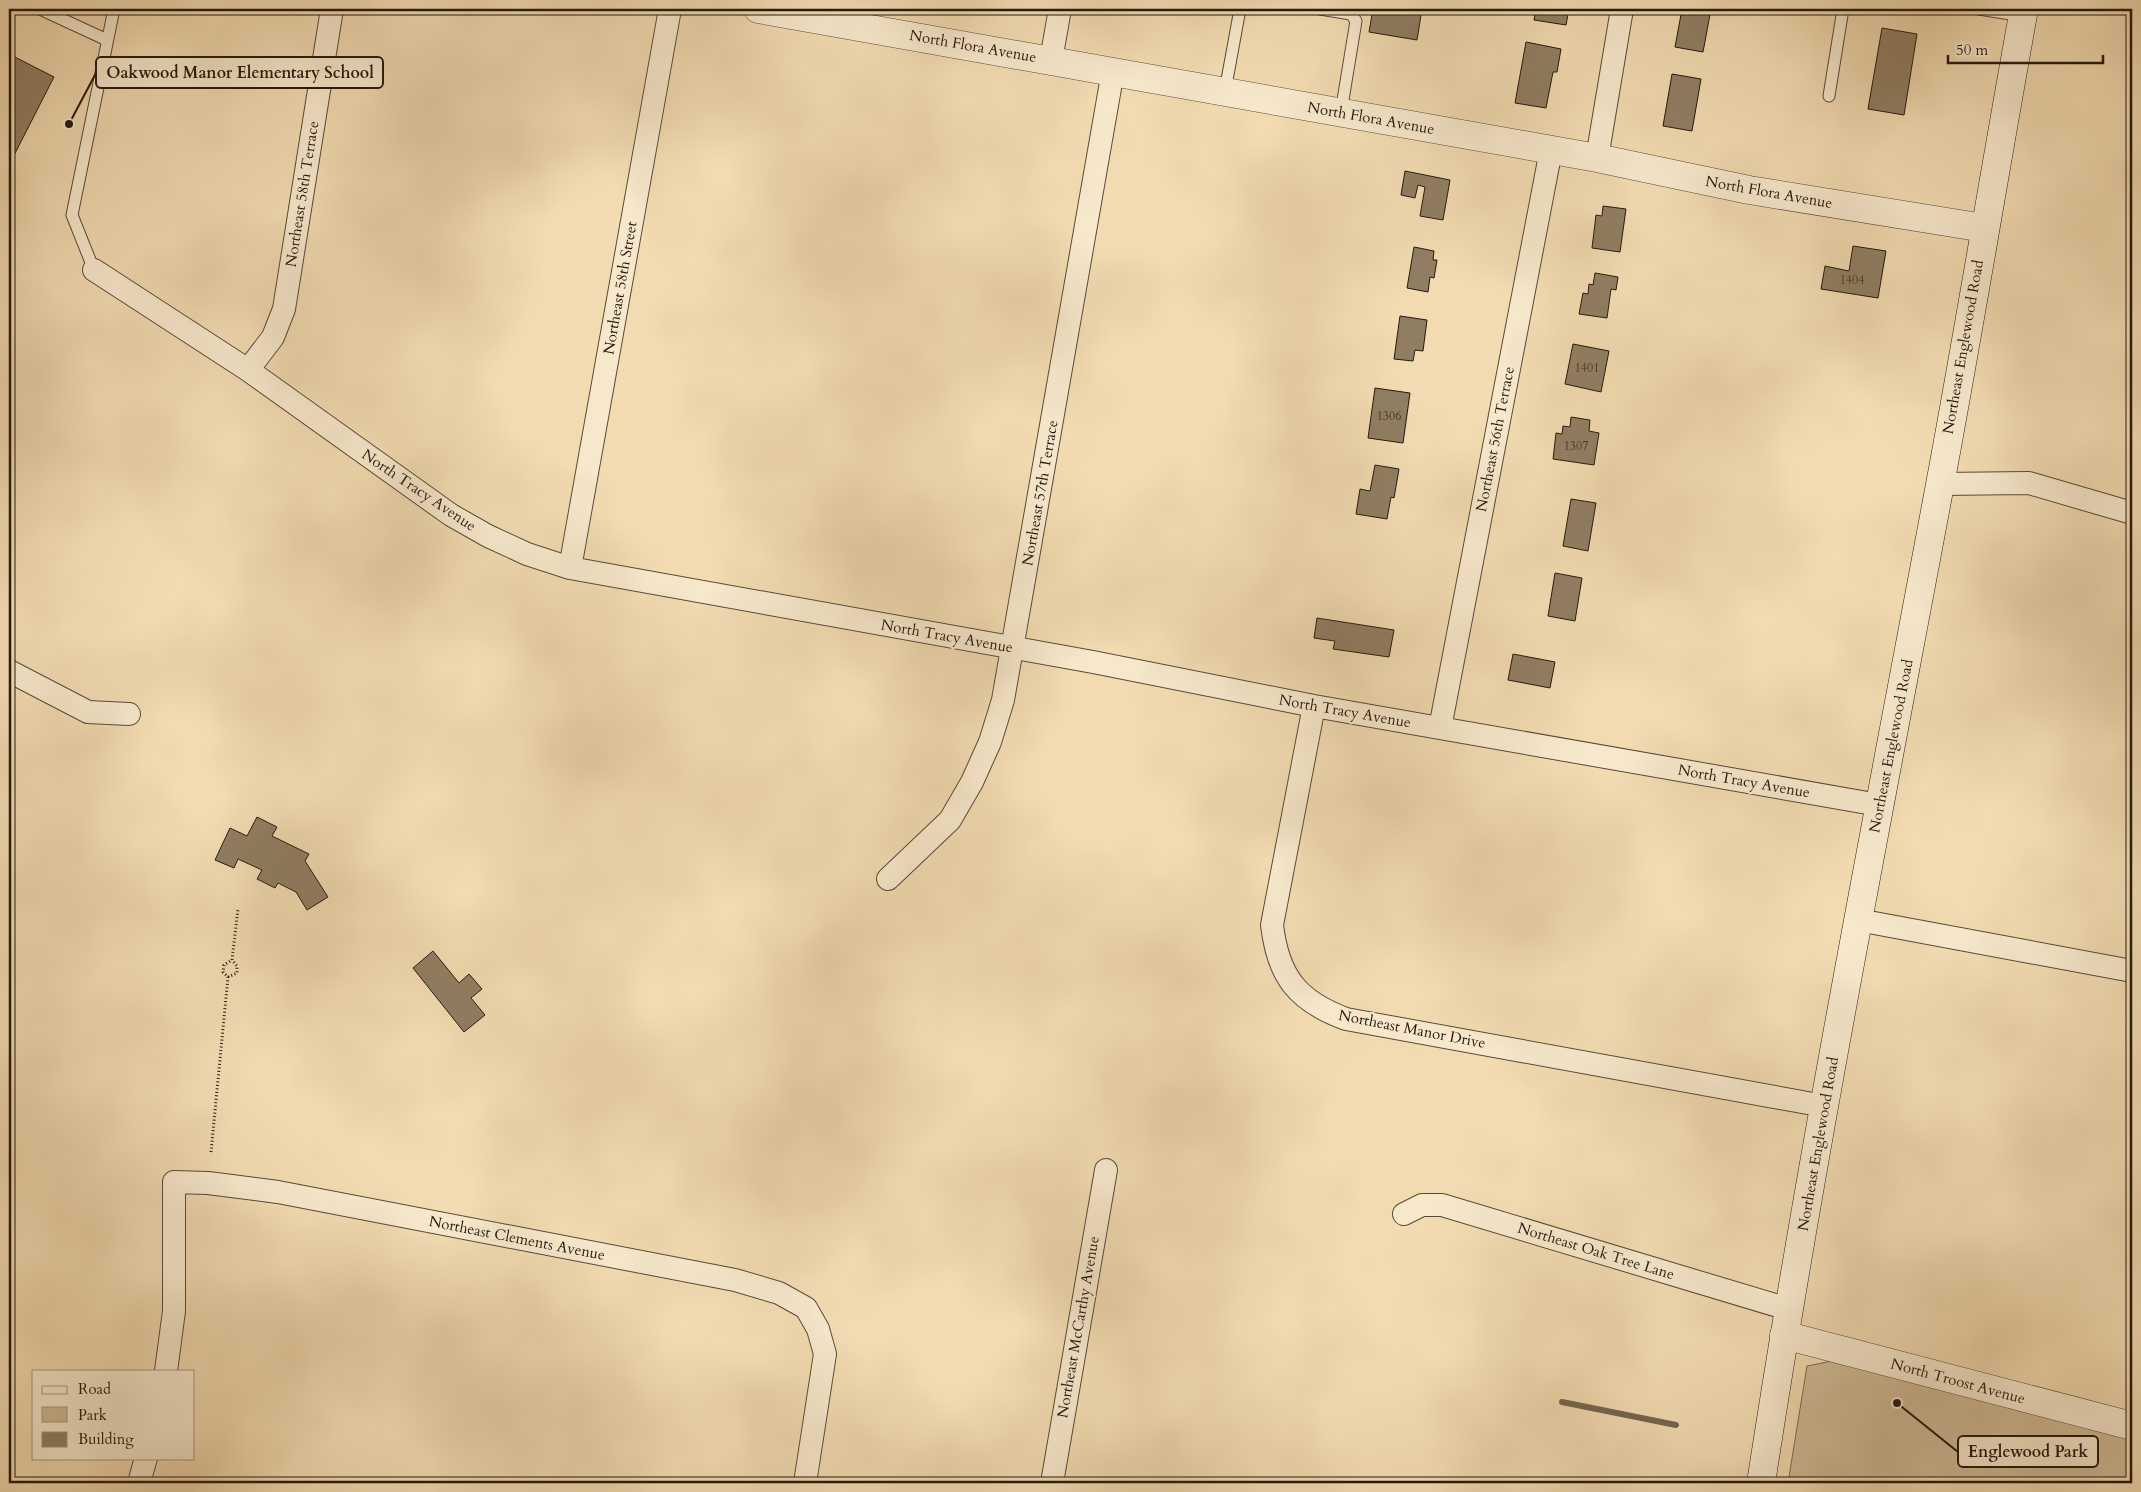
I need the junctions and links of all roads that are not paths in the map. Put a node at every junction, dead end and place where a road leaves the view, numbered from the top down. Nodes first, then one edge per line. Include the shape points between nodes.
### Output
1 (40, 9) edge
2 (114, 9) edge
3 (332, 9) edge
4 (670, 9) edge
5 (758, 9) edge
6 (1060, 9) edge
7 (1240, 9) edge
8 (1320, 9) edge
9 (1622, 9) edge
10 (1843, 9) edge
11 (1979, 9) edge
12 (2024, 12) edge
13 (107, 40) junction
14 (1051, 60) junction
15 (1113, 71) junction
16 (1225, 91) junction
17 (1830, 96) dead end
18 (1341, 112) junction
19 (1551, 150) junction
20 (1597, 158) junction
21 (1984, 228) junction
22 (94, 270) joint
23 (248, 370) junction
24 (1940, 484) junction
25 (2132, 513) edge
26 (570, 568) junction
27 (1014, 648) junction
28 (9, 671) edge
29 (1314, 706) junction
30 (129, 714) dead end
31 (1440, 728) junction
32 (1879, 805) junction
33 (888, 879) dead end
34 (1858, 920) junction
35 (2132, 971) edge
36 (1824, 1106) junction
37 (1106, 1170) dead end
38 (1404, 1214) dead end
39 (1786, 1322) junction
40 (166, 1370) edge
41 (2132, 1426) edge
42 (146, 1460) edge
43 (140, 1483) edge
44 (805, 1483) edge
45 (1052, 1483) edge
46 (1760, 1483) edge

1 - 13 lane
2 - 13 lane
3 - 23 street, Northeast 58th Terrace via 284,309 273,336
4 - 26 street, Northeast 58th Street
5 - 14 street, North Flora Avenue
6 - 14 street
7 - 16 lane
8 - 18 lane via 1351,14 1356,22
9 - 20 street
10 - 17 lane
11 - 12 lane
12 - 21 street, Northeast Englewood Road
13 - 22 lane via 72,215
14 - 15 street, North Flora Avenue
15 - 16 street, North Flora Avenue
15 - 27 street, Northeast 57th Terrace
16 - 18 street, North Flora Avenue
18 - 19 street, North Flora Avenue
19 - 20 street, North Flora Avenue
19 - 31 street, Northeast 56th Terrace
20 - 21 street, North Flora Avenue via 1749,190
21 - 24 street, Northeast Englewood Road
22 - 23 street, North Tracy Avenue
23 - 26 street, North Tracy Avenue via 451,515 504,544
24 - 25 street via 2029,483
24 - 32 street, Northeast Englewood Road
26 - 27 street, North Tracy Avenue
27 - 29 street, North Tracy Avenue
27 - 33 street, Northeast 57th Terrace via 990,742 972,782 950,820
28 - 30 street via 88,712
29 - 31 street, North Tracy Avenue
29 - 36 street, Northeast Manor Drive via 1272,924 1275,950 1285,974 1301,995 1322,1010 1346,1019
31 - 32 street, North Tracy Avenue
32 - 34 street, Northeast Englewood Road
34 - 35 street
34 - 36 street, Northeast Englewood Road
36 - 39 street, Northeast Englewood Road
37 - 45 street, Northeast McCarthy Avenue
38 - 39 street, Northeast Oak Tree Lane via 1422,1205 1442,1205
39 - 41 street, North Troost Avenue
39 - 46 street, Northeast Englewood Road
40 - 44 street, Northeast Clements Avenue via 174,1311 174,1182 278,1192 735,1280 779,1293 806,1308 818,1328 825,1354
42 - 43 street

